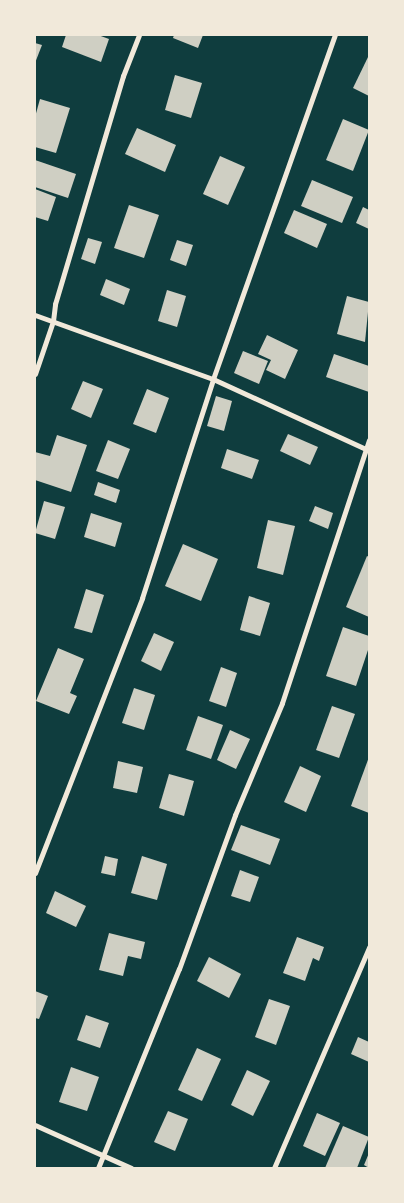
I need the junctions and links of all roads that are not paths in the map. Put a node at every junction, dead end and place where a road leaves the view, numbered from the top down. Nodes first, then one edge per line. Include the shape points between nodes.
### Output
1 (139, 35) edge
2 (335, 35) edge
3 (35, 315) edge
4 (53, 321) junction
5 (35, 374) edge
6 (213, 379) junction
7 (369, 440) edge
8 (366, 448) junction
9 (362, 458) junction
10 (369, 460) edge
11 (35, 873) edge
12 (369, 947) edge
13 (35, 1125) edge
14 (103, 1157) junction
15 (98, 1168) edge
16 (131, 1168) edge
17 (274, 1168) edge

1 - 4 street via 123,76 54,304
2 - 6 street
3 - 4 street
4 - 5 street
4 - 6 street
6 - 8 street
6 - 11 street via 142,598
7 - 8 street
8 - 9 street
9 - 10 street
9 - 14 street via 282,703 235,815
12 - 17 street
13 - 14 street
14 - 15 street
14 - 16 street

